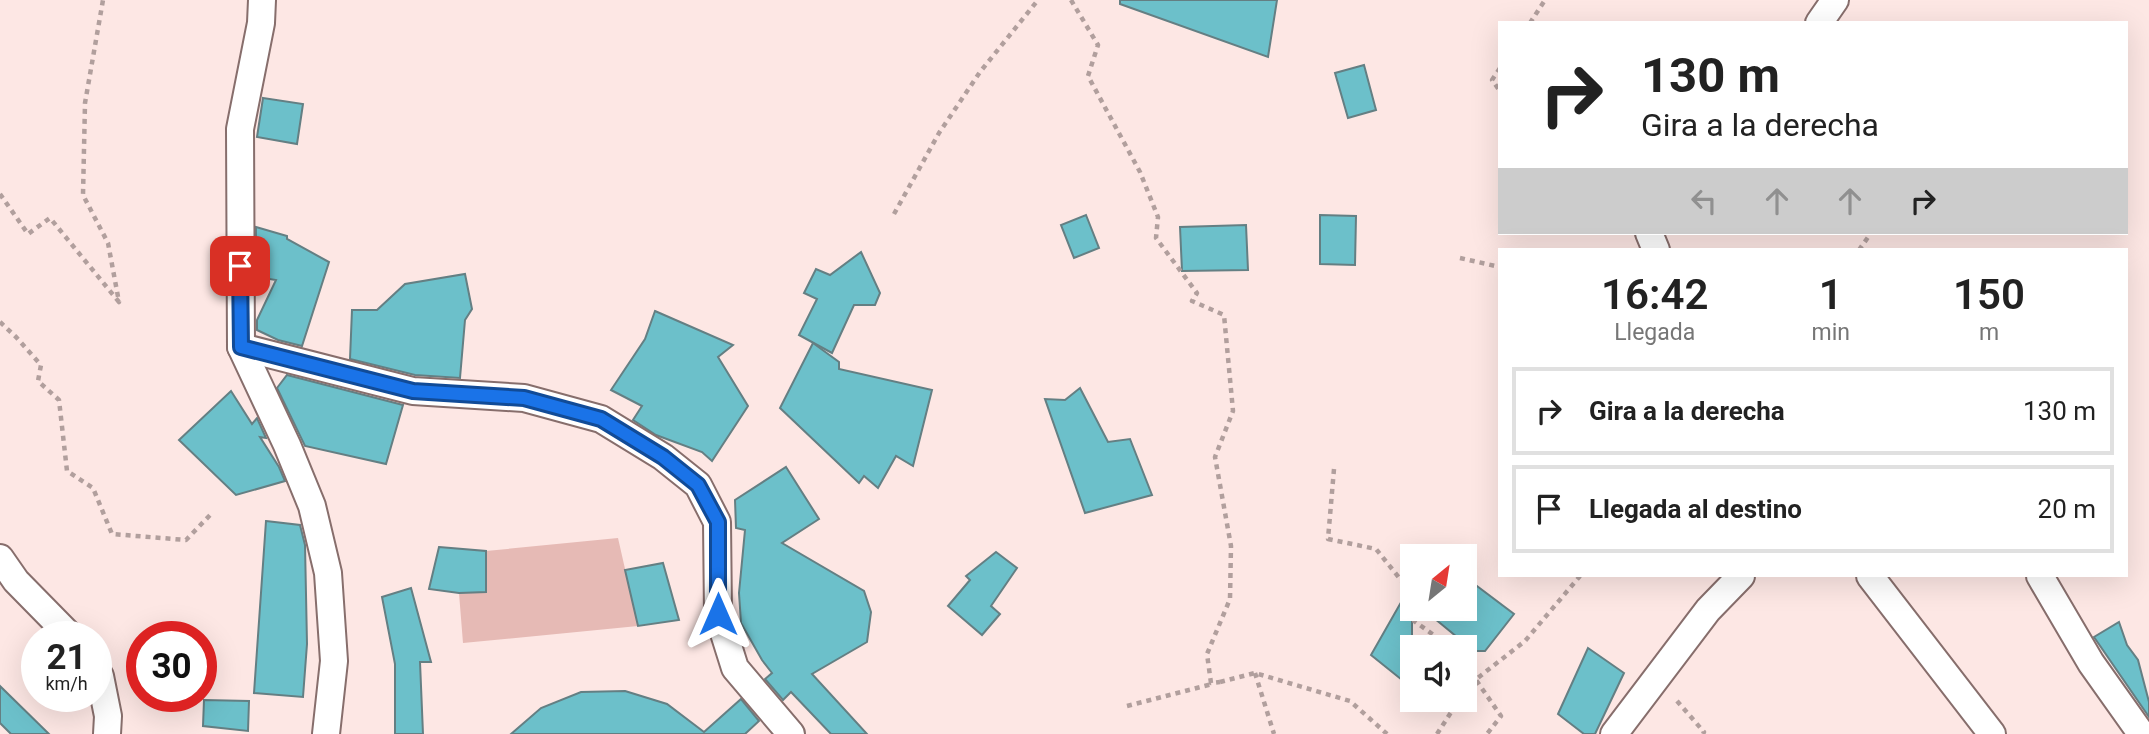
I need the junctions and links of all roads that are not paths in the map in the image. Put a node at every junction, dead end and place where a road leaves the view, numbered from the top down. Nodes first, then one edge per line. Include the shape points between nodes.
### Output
1 (262, 0) edge
2 (1835, 0) edge
3 (1820, 21) edge
4 (241, 347) junction
5 (0, 558) edge
6 (1740, 577) edge
7 (1871, 577) edge
8 (2041, 577) edge
9 (55, 621) edge
10 (107, 712) edge
11 (107, 734) edge
12 (326, 734) edge
13 (791, 734) edge
14 (1614, 734) edge
15 (1992, 734) edge
16 (2144, 734) edge

1 - 4 street via 240,129
2 - 3 street
4 - 12 street via 313,506 328,573 334,661
4 - 13 street via 413,391 524,398 601,419 663,457 698,485 718,522 718,614 735,668
5 - 9 street
6 - 14 street via 1708,610
7 - 15 street
8 - 16 street via 2091,663
10 - 11 street

